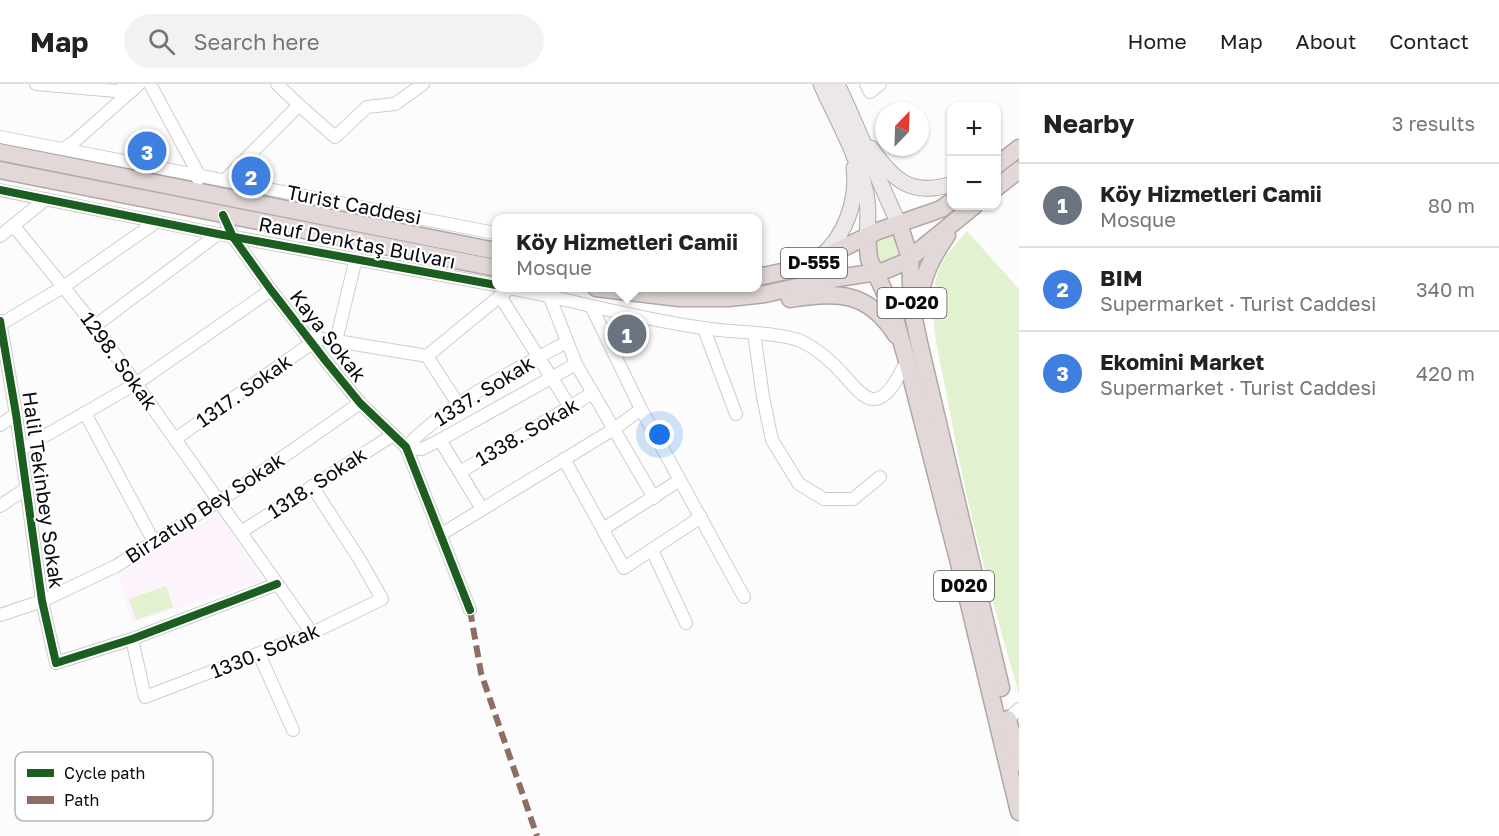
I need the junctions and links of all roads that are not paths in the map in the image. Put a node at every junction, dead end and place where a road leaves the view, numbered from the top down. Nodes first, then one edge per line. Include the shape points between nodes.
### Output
1 (36, 84) edge
2 (139, 84) edge
3 (150, 84) edge
4 (277, 84) edge
5 (423, 84) edge
6 (821, 84) edge
7 (837, 84) edge
8 (866, 84) edge
9 (880, 84) edge
10 (299, 105) junction
11 (851, 131) junction
12 (0, 137) edge
13 (1019, 148) edge
14 (63, 149) junction
15 (0, 152) edge
16 (999, 156) edge
17 (1001, 162) edge
18 (0, 170) edge
19 (1019, 170) edge
20 (225, 180) junction
21 (198, 183) junction
22 (1001, 184) edge
23 (947, 185) edge
24 (0, 190) edge
25 (46, 199) junction
26 (947, 204) edge
27 (969, 210) edge
28 (223, 215) junction
29 (957, 219) junction
30 (156, 222) junction
31 (899, 224) junction
32 (13, 225) junction
33 (411, 225) junction
34 (492, 233) edge
35 (219, 234) junction
36 (0, 236) edge
37 (867, 236) junction
38 (232, 237) junction
39 (492, 250) edge
40 (356, 258) junction
41 (910, 258) junction
42 (813, 263) junction
43 (492, 267) edge
44 (875, 272) junction
45 (762, 276) edge
46 (492, 286) edge
47 (63, 287) junction
48 (271, 290) junction
49 (503, 292) edge
50 (508, 292) edge
51 (528, 292) edge
52 (630, 292) edge
53 (549, 295) junction
54 (690, 299) junction
55 (591, 306) junction
56 (1, 323) edge
57 (95, 326) junction
58 (704, 328) junction
59 (754, 333) junction
60 (309, 339) junction
61 (336, 340) junction
62 (567, 342) junction
63 (3, 347) edge
64 (920, 347) junction
65 (427, 356) junction
66 (538, 357) junction
67 (907, 360) junction
68 (576, 364) junction
69 (551, 378) junction
70 (137, 383) junction
71 (593, 393) junction
72 (360, 403) junction
73 (458, 404) junction
74 (570, 407) junction
75 (641, 409) junction
76 (85, 413) junction
77 (16, 414) junction
78 (736, 414) dead end
79 (0, 425) edge
80 (614, 429) junction
81 (393, 435) junction
82 (176, 439) junction
83 (440, 440) junction
84 (406, 447) junction
85 (22, 449) junction
86 (564, 459) junction
87 (460, 472) junction
88 (880, 477) dead end
89 (680, 480) junction
90 (312, 486) junction
91 (27, 488) junction
92 (654, 498) junction
93 (219, 501) junction
94 (0, 506) edge
95 (482, 509) junction
96 (701, 517) junction
97 (603, 529) junction
98 (241, 532) junction
99 (440, 535) junction
100 (154, 542) junction
101 (652, 550) junction
102 (277, 584) junction
103 (744, 597) dead end
104 (42, 601) junction
105 (470, 610) dead end
106 (0, 615) edge
107 (686, 623) dead end
108 (312, 633) junction
109 (132, 639) junction
110 (259, 654) junction
111 (1014, 714) edge
112 (293, 730) dead end
113 (1019, 763) edge
114 (1019, 812) edge

1 - 2 street via 116,91
2 - 14 street
3 - 21 street
4 - 10 street
5 - 10 street via 395,104 367,107 335,137
6 - 11 main road
7 - 11 main road
8 - 9 street via 870,92
10 - 20 street
11 - 23 main road via 902,183 923,189
11 - 31 main road
11 - 37 main road via 866,190
11 - 42 main road via 855,174 846,221 835,242
12 - 14 street, Turist Caddesi
13 - 16 main road
13 - 17 highway
14 - 21 street, Turist Caddesi
15 - 21 highway, Rauf Denktaş Bulvarı
18 - 28 highway, Rauf Denktaş Bulvarı
19 - 22 highway
20 - 21 street, Turist Caddesi
20 - 33 street, Turist Caddesi
21 - 33 highway, Rauf Denktaş Bulvarı
24 - 25 street, Rauf Denktaş Bulvarı
25 - 30 street, Rauf Denktaş Bulvarı
25 - 32 street
26 - 31 highway, D-555
27 - 29 highway, D-555
28 - 38 street, Kaya Sokak
28 - 43 highway, Rauf Denktaş Bulvarı
29 - 41 highway, D-555
29 - 64 highway via 932,258 922,285
30 - 35 street, Rauf Denktaş Bulvarı
30 - 47 street
31 - 37 highway, D-555
31 - 41 highway, D-020
32 - 36 street
32 - 47 street, 1298. Sokak
33 - 34 street, Turist Caddesi
33 - 39 highway, Rauf Denktaş Bulvarı
35 - 38 street, Rauf Denktaş Bulvarı
35 - 57 street
37 - 42 highway, D-555
37 - 44 highway via 869,259
38 - 40 street, Rauf Denktaş Bulvarı
38 - 48 street, Kaya Sokak
40 - 46 street, Rauf Denktaş Bulvarı
40 - 61 street
41 - 44 highway, D-555
41 - 64 highway, D-020 via 912,310
42 - 45 highway, D-555
44 - 54 highway, D-555 via 765,294
44 - 67 highway via 892,308
47 - 56 street
47 - 57 street, 1298. Sokak
48 - 60 street, Kaya Sokak
48 - 70 street
49 - 65 street
50 - 66 street
51 - 53 street, Rauf Denktaş Bulvarı
52 - 54 highway, D-555
53 - 55 street, Rauf Denktaş Bulvarı
53 - 62 street
54 - 67 highway via 737,305 845,295 870,306 886,321
55 - 58 street, Rauf Denktaş Bulvarı
55 - 75 street
56 - 63 street, Halil Tekinbey Sokak
57 - 70 street, 1298. Sokak
58 - 59 street, Rauf Denktaş Bulvarı
58 - 78 street
59 - 67 street, Rauf Denktaş Bulvarı via 799,340 832,363 866,397 874,399 889,391
59 - 88 street via 772,440 799,484 824,499 853,499
60 - 61 street
60 - 72 street, Kaya Sokak
60 - 82 street, 1317. Sokak
61 - 65 street
62 - 66 street, 1337. Sokak
62 - 68 street
63 - 77 street, Halil Tekinbey Sokak
64 - 111 highway, D020
65 - 73 street
66 - 69 street
66 - 73 street, 1337. Sokak
67 - 114 highway, D020
68 - 69 street
68 - 71 street
69 - 74 street
69 - 83 street
70 - 76 street
70 - 82 street, 1298. Sokak
71 - 74 street, 1338. Sokak
71 - 80 street
72 - 81 street, Kaya Sokak
72 - 93 street, Birzatup Bey Sokak
73 - 84 street, 1337. Sokak
74 - 87 street, 1338. Sokak
75 - 80 street
75 - 89 street
76 - 85 street
76 - 100 street
77 - 79 street
77 - 85 street, Halil Tekinbey Sokak
80 - 86 street
80 - 92 street
81 - 84 street, Kaya Sokak
81 - 90 street, 1318. Sokak
82 - 93 street, 1298. Sokak
83 - 84 street via 422,449
83 - 87 street
84 - 99 street
85 - 91 street, Halil Tekinbey Sokak
86 - 95 street
86 - 97 street
87 - 95 street
89 - 92 street
89 - 96 street
90 - 98 street, 1318. Sokak
90 - 108 street, 1330. Sokak via 382,599
91 - 94 street
91 - 104 street, Halil Tekinbey Sokak
92 - 97 street
93 - 98 street, 1298. Sokak
93 - 100 street, Birzatup Bey Sokak
95 - 99 street
96 - 101 street
96 - 103 street
97 - 101 street via 624,568
98 - 102 street, 1298. Sokak
99 - 105 street
100 - 104 street, Birzatup Bey Sokak via 116,566
101 - 107 street
102 - 108 street, 1298. Sokak
102 - 109 street
104 - 106 street, Birzatup Bey Sokak
104 - 109 street, Halil Tekinbey Sokak via 56,663
108 - 110 street, 1330. Sokak
109 - 110 street, 1330. Sokak via 146,698
110 - 112 street
111 - 113 highway, D020

